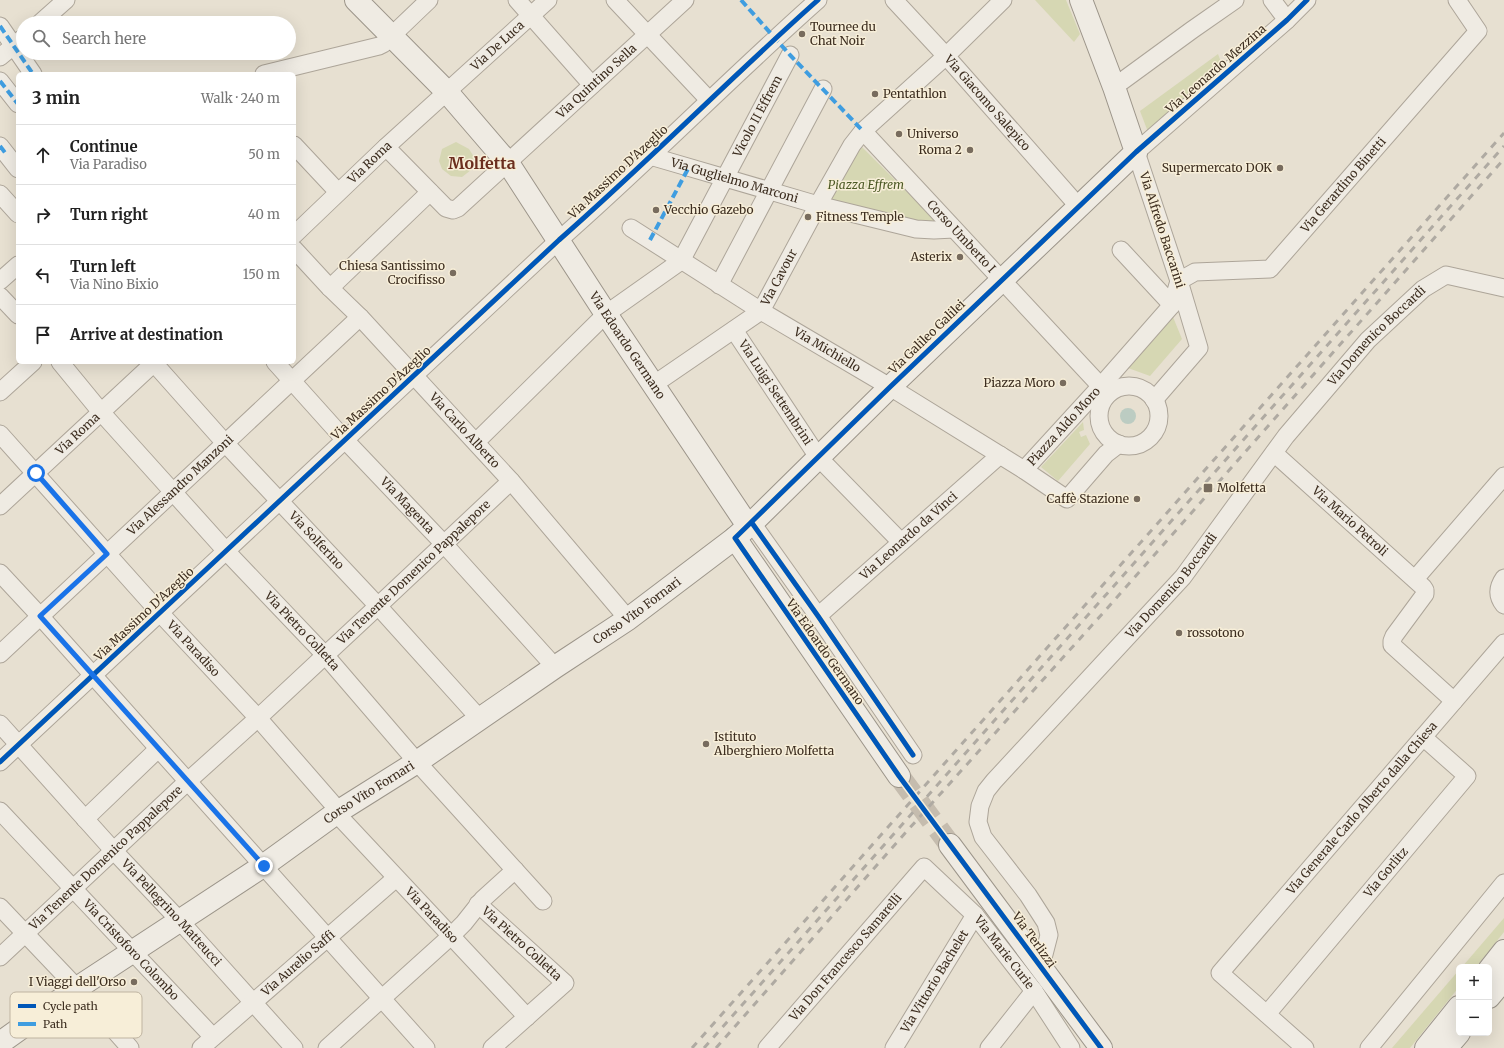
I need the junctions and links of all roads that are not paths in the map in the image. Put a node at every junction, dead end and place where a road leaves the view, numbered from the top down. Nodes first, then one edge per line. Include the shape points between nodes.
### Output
1 (66, 0) edge
2 (356, 0) edge
3 (429, 0) edge
4 (517, 0) edge
5 (548, 0) edge
6 (615, 0) edge
7 (685, 0) edge
8 (818, 0) edge
9 (894, 0) edge
10 (1003, 0) edge
11 (1080, 0) edge
12 (1235, 0) edge
13 (1272, 0) edge
14 (1307, 0) edge
15 (1457, 0) edge
16 (48, 16) edge
17 (531, 16) junction
18 (1287, 20) junction
19 (0, 26) edge
20 (647, 35) junction
21 (391, 36) junction
22 (16, 40) edge
23 (16, 44) edge
24 (790, 55) dead end
25 (946, 56) junction
26 (0, 57) edge
27 (26, 60) edge
28 (32, 72) edge
29 (272, 72) edge
30 (0, 81) edge
31 (592, 85) junction
32 (1114, 87) junction
33 (823, 89) dead end
34 (447, 92) junction
35 (708, 100) junction
36 (16, 101) edge
37 (863, 131) junction
38 (296, 147) edge
39 (386, 147) junction
40 (6, 152) edge
41 (1136, 152) junction
42 (650, 156) junction
43 (508, 163) junction
44 (16, 166) edge
45 (726, 178) junction
46 (770, 191) junction
47 (338, 192) junction
48 (430, 192) junction
49 (0, 194) edge
50 (818, 205) junction
51 (1079, 207) junction
52 (16, 212) edge
53 (631, 228) dead end
54 (954, 229) junction
55 (296, 233) edge
56 (559, 240) junction
57 (1121, 250) dead end
58 (296, 251) edge
59 (681, 261) junction
60 (16, 267) edge
61 (1001, 280) junction
62 (0, 281) edge
63 (1179, 281) junction
64 (719, 285) junction
65 (330, 288) junction
66 (1504, 288) edge
67 (0, 296) edge
68 (1172, 305) junction
69 (761, 311) junction
70 (16, 313) edge
71 (606, 314) junction
72 (360, 317) junction
73 (734, 330) junction
74 (31, 364) edge
75 (62, 364) edge
76 (152, 364) edge
77 (156, 364) edge
78 (277, 364) edge
79 (414, 375) junction
80 (292, 381) junction
81 (653, 385) junction
82 (890, 387) junction
83 (1104, 391) junction
84 (0, 392) edge
85 (1154, 400) junction
86 (101, 412) junction
87 (0, 434) edge
88 (345, 440) junction
89 (476, 442) junction
90 (225, 443) junction
91 (1119, 444) junction
92 (1274, 453) junction
93 (1000, 455) junction
94 (818, 457) junction
95 (1024, 470) junction
96 (36, 473) junction
97 (1504, 476) edge
98 (511, 481) junction
99 (173, 492) junction
100 (279, 501) junction
101 (0, 506) edge
102 (745, 529) junction
103 (901, 542) junction
104 (444, 544) junction
105 (226, 552) junction
106 (107, 554) junction
107 (0, 573) edge
108 (1504, 578) edge
109 (1420, 585) junction
110 (1504, 605) edge
111 (378, 606) junction
112 (160, 613) junction
113 (40, 616) junction
114 (818, 616) junction
115 (628, 619) junction
116 (1504, 643) edge
117 (0, 654) edge
118 (325, 655) junction
119 (556, 667) junction
120 (93, 676) junction
121 (1454, 701) junction
122 (258, 718) junction
123 (480, 718) junction
124 (0, 724) edge
125 (1423, 737) junction
126 (18, 745) junction
127 (158, 749) junction
128 (914, 755) dead end
129 (0, 762) edge
130 (416, 762) junction
131 (899, 776) tunnel mouth
132 (188, 781) junction
133 (0, 811) edge
134 (337, 812) junction
135 (85, 819) junction
136 (950, 844) tunnel mouth
137 (113, 850) junction
138 (264, 866) junction
139 (924, 866) joint
140 (515, 870) junction
141 (396, 878) junction
142 (1504, 883) edge
143 (73, 889) junction
144 (543, 901) dead end
145 (478, 904) junction
146 (0, 907) edge
147 (975, 915) junction
148 (180, 921) junction
149 (25, 933) junction
150 (451, 936) junction
151 (327, 939) junction
152 (1504, 951) edge
153 (132, 952) junction
154 (0, 957) edge
155 (1040, 966) junction
156 (1492, 966) edge
157 (1504, 979) edge
158 (77, 988) junction
159 (71, 992) edge
160 (81, 992) edge
161 (1034, 992) junction
162 (1492, 993) edge
163 (382, 998) junction
164 (253, 1002) junction
165 (1456, 1011) edge
166 (1267, 1014) junction
167 (527, 1017) junction
168 (10, 1036) edge
169 (1456, 1036) edge
170 (121, 1038) edge
171 (0, 1043) edge
172 (207, 1043) edge
173 (130, 1048) edge
174 (294, 1048) edge
175 (327, 1048) edge
176 (426, 1048) edge
177 (492, 1048) edge
178 (767, 1048) edge
179 (894, 1048) edge
180 (989, 1048) edge
181 (1071, 1048) edge
182 (1101, 1048) edge
183 (1305, 1048) edge
184 (1369, 1048) edge
185 (1426, 1048) edge
186 (1446, 1048) edge

1 - 16 street
2 - 21 street, Via Edoardo Germano
3 - 21 street
4 - 17 street
5 - 17 street, Via De Luca
6 - 20 street
7 - 20 street, Via Quintino Sella
8 - 35 street, Via Massimo D'Azeglio
9 - 25 street, Via Giacomo Salepico
10 - 25 street, Via Cavour
11 - 32 street, Via Alfredo Baccarini
12 - 32 street
13 - 18 street
14 - 18 street, Via Leonardo Mezzina
15 - 63 street, Via Gerardino Binetti via 1478,31 1270,268 1195,272
17 - 31 street
17 - 34 street, Via De Luca
18 - 41 street, Via Leonardo Mezzina
19 - 22 street
20 - 31 street, Via Quintino Sella
20 - 35 street
21 - 29 street via 379,46
21 - 34 street, Via Edoardo Germano
23 - 26 street
24 - 45 street, Vicolo II Effrem
25 - 37 street, Via Cavour
25 - 51 street, Via Giacomo Salepico
27 - 28 street
30 - 36 street
31 - 43 street, Via Quintino Sella
32 - 41 street, Via Alfredo Baccarini
33 - 46 street
34 - 39 street, Via Roma
34 - 43 street, Via Edoardo Germano
35 - 42 street, Via Massimo D'Azeglio
37 - 50 street, Via Cavour via 852,145
37 - 54 street, Corso Umberto I
38 - 47 street
39 - 47 street, Via Roma
39 - 48 street
40 - 44 street
41 - 51 street, Via Galileo Galilei
41 - 63 street, Via Alfredo Baccarini
42 - 45 street, Via Guglielmo Marconi
42 - 56 street, Via Massimo D'Azeglio via 603,210
43 - 48 street, Via Quintino Sella via 453,210 446,208
43 - 56 street, Via Edoardo Germano
45 - 46 street, Via Guglielmo Marconi
45 - 59 street, Vicolo II Effrem
46 - 50 street, Via Guglielmo Marconi
46 - 64 street
47 - 55 street, Via Roma
48 - 65 street
49 - 52 street
50 - 54 street via 916,229
50 - 69 street, Via Cavour
51 - 61 street, Via Galileo Galilei
53 - 59 street, Via Michiello
54 - 61 street, Corso Umberto I
56 - 71 street, Via Edoardo Germano
56 - 79 street, Via Massimo D'Azeglio
57 - 68 street
58 - 65 street, Via Carlo Alberto
59 - 64 street, Via Michiello
59 - 71 street
60 - 62 street
61 - 82 street, Via Galileo Galilei
61 - 83 street, Corso Umberto I
63 - 68 street, Piazza Aldo Moro
63 - 85 street, Via Alfredo Baccarini via 1198,348
64 - 69 street, Via Michiello
65 - 72 street, Via Carlo Alberto
66 - 92 street, Via Domenico Boccardi via 1446,275 1422,289 1368,340
67 - 70 street
68 - 83 street, Piazza Aldo Moro
69 - 73 street, Via Cavour
69 - 82 street, Via Michiello
71 - 81 street, Via Edoardo Germano
71 - 89 street
72 - 79 street, Via Carlo Alberto
72 - 80 street, Via Alessandro Manzoni
73 - 81 street, Via Cavour
73 - 94 street, Via Luigi Settembrini
74 - 84 street
75 - 86 street, Via Pietro Colletta
76 - 86 street, Via Roma
77 - 90 street, Via Solferino
78 - 80 street, Via Magenta
79 - 88 street, Via Massimo D'Azeglio
79 - 89 street, Via Carlo Alberto
80 - 88 street, Via Magenta
80 - 90 street, Via Alessandro Manzoni
81 - 102 street, Via Edoardo Germano
82 - 93 street, Via Michiello
82 - 94 street, Via Galileo Galilei
83 - 85 street, Piazza Aldo Moro via 1136,387
83 - 91 street, Piazza Aldo Moro via 1100,425 1106,435
83 - 95 street, Piazza Aldo Moro
85 - 91 street via 1158,419 1150,437 1139,444
86 - 96 street, Via Roma
86 - 99 street, Via Pietro Colletta
87 - 96 street, Via Paradiso
88 - 100 street, Via Massimo D'Azeglio
88 - 104 street, Via Magenta
89 - 98 street, Via Carlo Alberto
90 - 99 street, Via Alessandro Manzoni
90 - 100 street, Via Solferino
91 - 95 street, Piazza Aldo Moro via 1106,454 1066,499
92 - 109 street, Via Mario Petroli
92 - 155 street, Via Domenico Boccardi via 1183,577 986,791 980,806 978,822 983,837 1028,895 1046,923 1048,935
93 - 95 street, Via Michiello
93 - 103 street, Via Leonardo da Vinci
94 - 102 street, Via Galileo Galilei
94 - 103 street, Via Luigi Settembrini
96 - 101 street, Via Roma
96 - 106 street, Via Paradiso
97 - 109 street
98 - 104 street, Via Tenente Domenico Pappalepore
98 - 115 street, Via Carlo Alberto
99 - 105 street, Via Pietro Colletta
99 - 106 street, Via Alessandro Manzoni
100 - 105 street, Via Massimo D'Azeglio
100 - 111 street, Via Solferino
102 - 114 street, Via Edoardo Germano
102 - 115 street, Corso Vito Fornari
102 - 131 street, Via Edoardo Germano
103 - 114 street, Via Leonardo da Vinci
104 - 111 street, Via Tenente Domenico Pappalepore
104 - 119 street, Via Magenta
105 - 112 street, Via Massimo D'Azeglio
105 - 118 street, Via Pietro Colletta
106 - 112 street, Via Paradiso
106 - 113 street, Via Alessandro Manzoni
107 - 113 street
108 - 110 street via 1498,592 1499,599
109 - 121 street via 1425,594 1394,636 1392,645
111 - 118 street, Via Tenente Domenico Pappalepore
111 - 123 street, Via Solferino
112 - 120 street, Via Massimo D'Azeglio
112 - 122 street, Via Paradiso
113 - 117 street, Via Alessandro Manzoni
113 - 120 street
114 - 128 street, Via Edoardo Germano
115 - 119 street, Corso Vito Fornari
116 - 121 street, Via Generale Carlo Alberto dalla Chiesa
118 - 122 street, Via Tenente Domenico Pappalepore
118 - 130 street, Via Pietro Colletta
119 - 123 street, Corso Vito Fornari
120 - 126 street, Via Massimo D'Azeglio
120 - 127 street
121 - 125 street, Via Generale Carlo Alberto dalla Chiesa
122 - 132 street, Via Tenente Domenico Pappalepore
122 - 134 street, Via Paradiso
123 - 130 street, Corso Vito Fornari
124 - 126 street, Via Pellegrino Matteucci
125 - 166 street, Via Gorlitz via 1467,776
125 - 166 street, Via Generale Carlo Alberto dalla Chiesa via 1220,972
126 - 129 street, Via Massimo D'Azeglio
126 - 135 street, Via Pellegrino Matteucci
127 - 132 street
127 - 135 street
130 - 134 street, Corso Vito Fornari
130 - 140 street, Via Pietro Colletta
132 - 137 street, Via Tenente Domenico Pappalepore
132 - 138 street
133 - 143 street, Via Cristoforo Colombo
134 - 138 street, Corso Vito Fornari
134 - 141 street, Via Paradiso
135 - 137 street, Via Pellegrino Matteucci
136 - 155 street, Via Terlizzi
137 - 143 street, Via Tenente Domenico Pappalepore
137 - 148 street, Via Pellegrino Matteucci
138 - 148 street, Corso Vito Fornari
138 - 151 street
139 - 147 street, Via Marie Curie
139 - 178 street, Via Don Francesco Samarelli
140 - 144 street, Via Pietro Colletta
140 - 145 street
141 - 150 street, Via Paradiso
141 - 151 street, Via Aurelio Saffi
142 - 184 street
143 - 149 street, Via Tenente Domenico Pappalepore
143 - 153 street, Via Cristoforo Colombo
145 - 150 street
145 - 167 street, Via Pietro Colletta via 565,983
146 - 149 street
147 - 161 street, Via Marie Curie
147 - 179 street, Via Vittorio Bachelet
148 - 153 street, Corso Vito Fornari
148 - 164 street, Via Pellegrino Matteucci
149 - 154 street, Via Tenente Domenico Pappalepore
149 - 158 street
150 - 163 street
150 - 167 street, Via Paradiso
151 - 163 street
151 - 164 street, Via Aurelio Saffi
152 - 156 street
153 - 158 street, Corso Vito Fornari
153 - 172 street, Via Cristoforo Colombo
155 - 182 street, Via Terlizzi
157 - 162 street
158 - 159 street, Corso Vito Fornari
158 - 160 street
161 - 180 street
161 - 181 street, Via Marie Curie
163 - 175 street
163 - 176 street
164 - 172 street, Via Aurelio Saffi
164 - 174 street, Via Pellegrino Matteucci
165 - 185 street
166 - 183 street
167 - 177 street
168 - 171 street, Corso Vito Fornari
169 - 186 street
170 - 173 street

